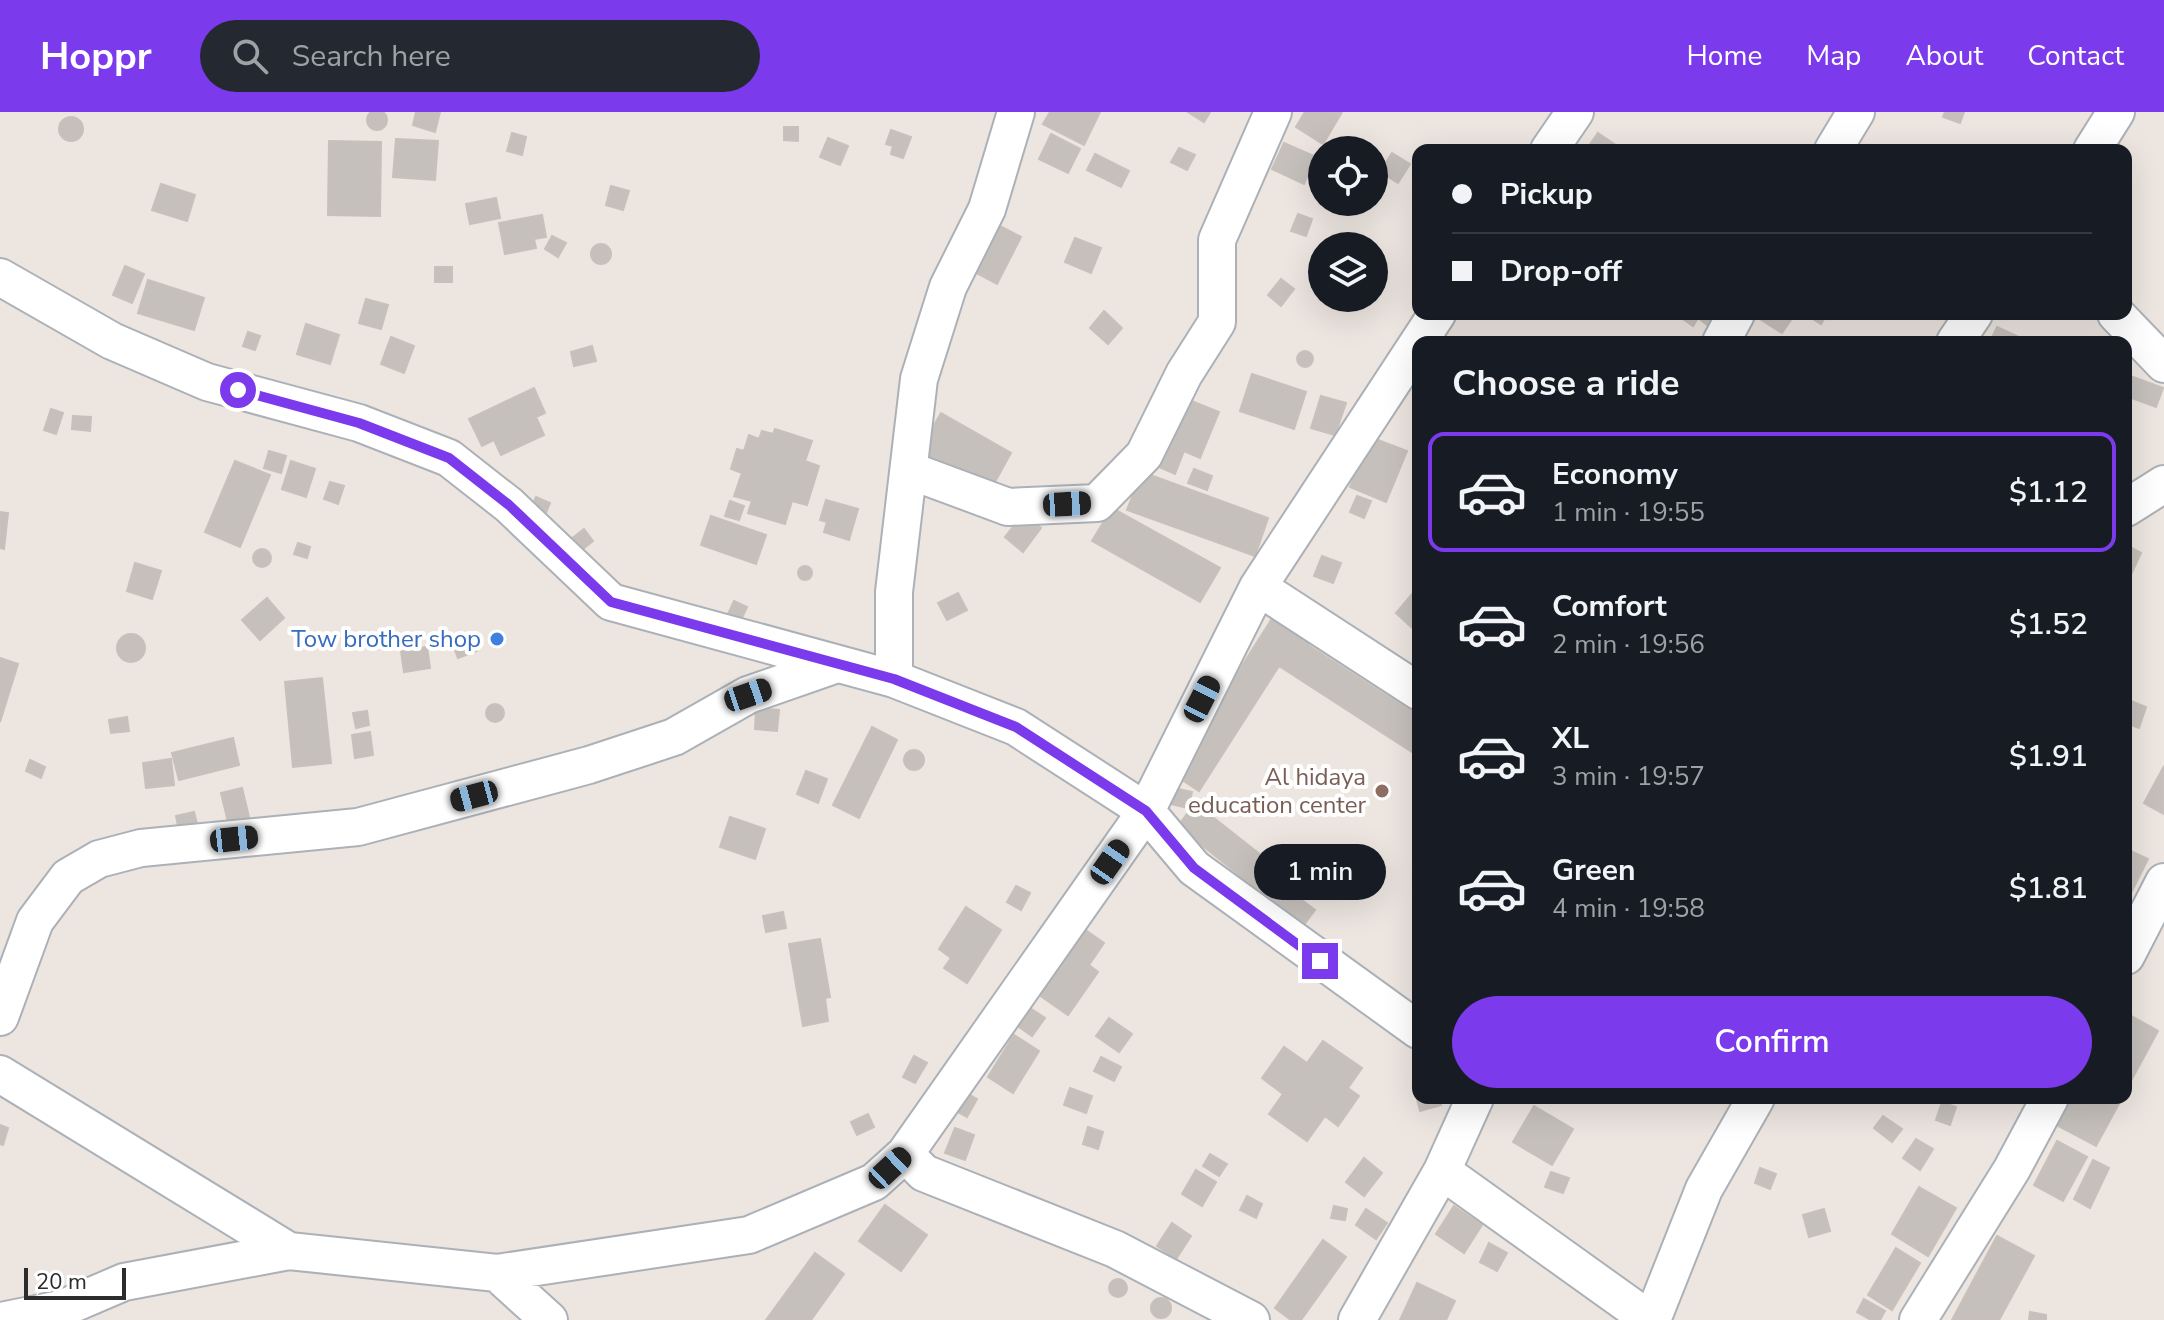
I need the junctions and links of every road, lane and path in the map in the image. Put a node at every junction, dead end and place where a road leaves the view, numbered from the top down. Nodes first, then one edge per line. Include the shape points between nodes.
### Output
1 (1016, 112) edge
2 (1273, 112) edge
3 (1575, 112) edge
4 (1856, 112) edge
5 (2116, 112) edge
6 (1553, 144) edge
7 (1837, 144) edge
8 (2096, 144) edge
9 (0, 277) edge
10 (2122, 320) edge
11 (1412, 352) edge
12 (2164, 364) edge
13 (911, 471) junction
14 (2164, 484) edge
15 (2132, 504) edge
16 (1258, 587) junction
17 (837, 664) junction
18 (894, 679) junction
19 (1412, 687) edge
20 (1146, 811) junction
21 (2164, 882) edge
22 (2132, 944) edge
23 (0, 1017) edge
24 (1412, 1026) edge
25 (0, 1074) edge
26 (1472, 1104) edge
27 (1753, 1104) edge
28 (2047, 1104) edge
29 (905, 1154) junction
30 (1442, 1171) junction
31 (289, 1251) junction
32 (497, 1273) junction
33 (6, 1320) edge
34 (549, 1320) edge
35 (1251, 1320) edge
36 (1357, 1320) edge
37 (1651, 1320) edge
38 (1918, 1320) edge

1 - 13 street via 987,209 948,287 919,379
2 - 13 street via 1217,240 1217,322 1144,455 1097,503 1008,507
3 - 6 street
4 - 7 street
5 - 8 street
9 - 17 street via 112,341 207,382 359,423 449,458 509,505 611,602
10 - 12 street
11 - 16 street
13 - 18 street via 894,592
14 - 15 street
16 - 19 street
16 - 20 street
17 - 18 street
17 - 23 street via 748,695 674,737 358,827 141,848 99,859 68,877 35,921
18 - 20 street via 1016,727
20 - 24 street via 1194,868
20 - 29 street
21 - 22 street
25 - 31 street
26 - 30 street
27 - 37 street via 1704,1189
28 - 38 street
29 - 32 street via 874,1182 749,1235
29 - 35 street via 924,1173 1115,1249
30 - 36 street
30 - 37 street
31 - 32 street
31 - 33 street via 124,1282 61,1309
32 - 34 street

